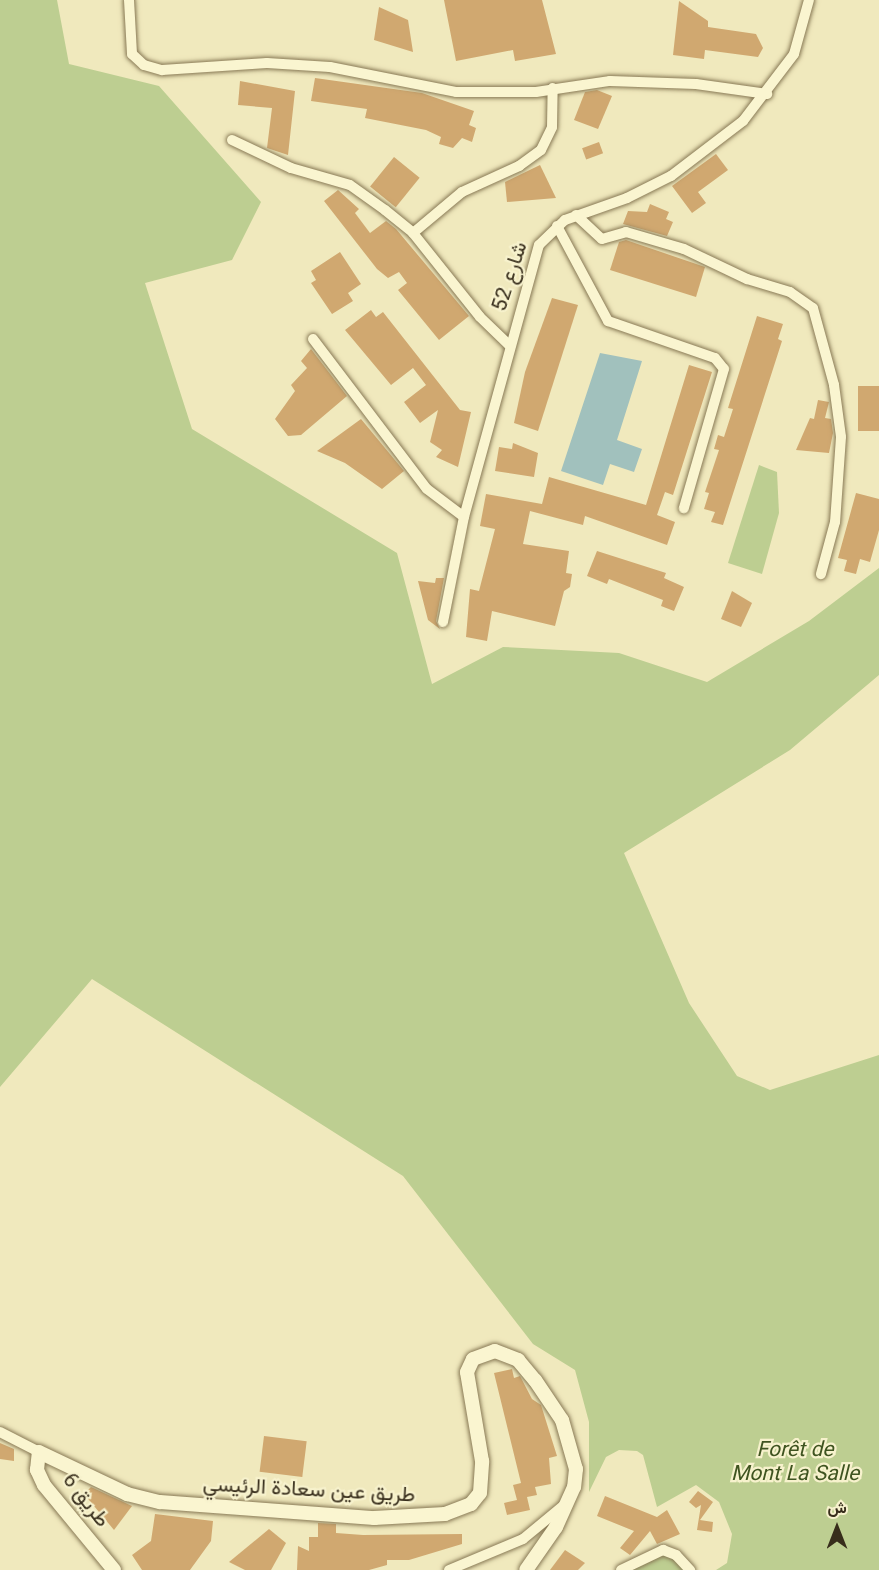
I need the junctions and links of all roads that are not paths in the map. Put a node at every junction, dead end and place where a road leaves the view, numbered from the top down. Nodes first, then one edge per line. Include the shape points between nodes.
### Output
1 (129, 0) edge
2 (809, 0) edge
3 (553, 88) junction
4 (767, 94) junction
5 (232, 141) dead end
6 (576, 215) junction
7 (557, 226) junction
8 (413, 233) junction
9 (313, 339) dead end
10 (510, 346) junction
11 (684, 508) dead end
12 (464, 517) junction
13 (821, 574) dead end
14 (443, 622) dead end
15 (0, 1432) edge
16 (39, 1452) junction
17 (569, 1499) junction
18 (114, 1570) edge
19 (449, 1570) edge
20 (526, 1570) edge
21 (621, 1570) edge
22 (690, 1570) edge

1 - 3 street via 132,54 151,68 267,63 330,67 456,92
2 - 4 street, شارع 52 via 794,54
3 - 4 street via 619,81 696,84
3 - 8 street via 552,127 541,150 519,166 462,192
4 - 6 street, شارع 52 via 742,121 671,176 627,198
5 - 8 street via 291,168 350,184
6 - 7 street, شارع 52
6 - 13 street via 602,239 626,232 684,249 747,279 790,292 813,308 834,385 841,437 835,522
7 - 10 street, شارع 52 via 532,261
7 - 11 street via 608,321 715,358 724,369
8 - 10 street via 486,324
9 - 12 street via 427,489
10 - 12 street, شارع 52
12 - 14 street, شارع 52
15 - 16 street
16 - 17 street, طريق عين سعادة الرئيسي via 127,1494 160,1502 374,1518 445,1514 471,1504 482,1479 469,1365 480,1355 502,1351 518,1360 561,1420 576,1469
16 - 18 street, طريق 6 via 37,1470 44,1485
17 - 19 street via 523,1539
17 - 20 street, طريق عين سعادة الرئيسي
21 - 22 street via 663,1550 676,1555

